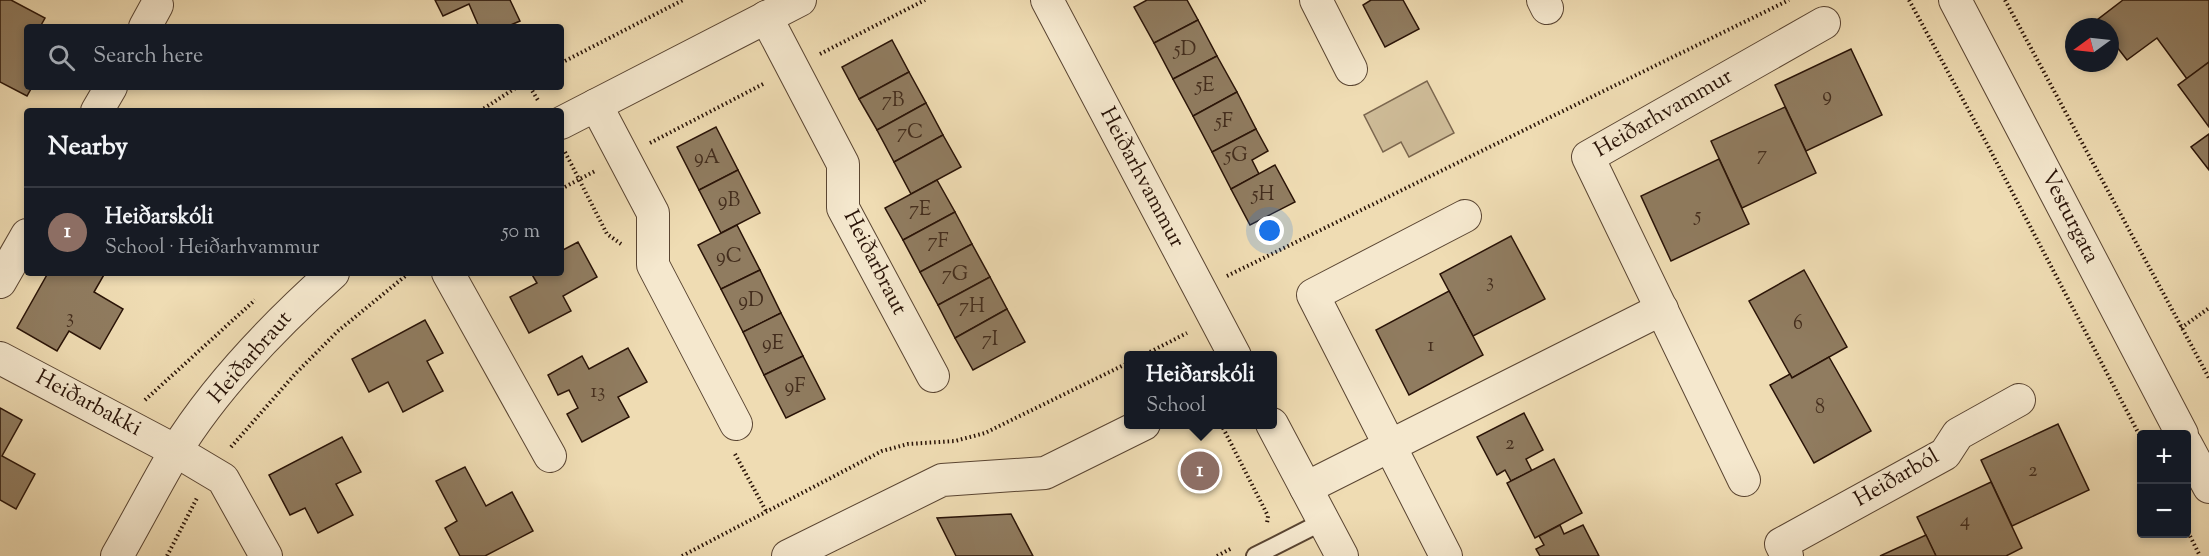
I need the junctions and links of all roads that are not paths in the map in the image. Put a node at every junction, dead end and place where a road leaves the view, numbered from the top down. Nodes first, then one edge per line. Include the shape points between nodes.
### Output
1 (800, 0) edge
2 (1047, 0) edge
3 (1316, 0) edge
4 (1959, 2) edge
5 (766, 17) junction
6 (1824, 23) dead end
7 (1351, 69) dead end
8 (109, 90) edge
9 (596, 105) junction
10 (99, 108) edge
11 (564, 121) edge
12 (1465, 216) dead end
13 (24, 240) edge
14 (330, 276) edge
15 (450, 276) edge
16 (0, 282) edge
17 (1662, 309) junction
18 (1232, 351) edge
19 (0, 358) edge
20 (933, 375) dead end
21 (2019, 400) dead end
22 (736, 424) dead end
23 (1134, 429) edge
24 (1275, 429) edge
25 (2179, 430) edge
26 (1390, 446) junction
27 (176, 451) junction
28 (2191, 452) edge
29 (550, 456) dead end
30 (1744, 480) dead end
31 (2209, 487) edge
32 (1306, 488) junction
33 (1324, 521) junction
34 (117, 556) edge
35 (266, 556) edge
36 (788, 556) edge
37 (1255, 556) edge
38 (1342, 556) edge
39 (1446, 556) edge
40 (1787, 556) edge

1 - 5 street
2 - 18 street, Heiðarhvammur
3 - 7 street
4 - 25 street, Vesturgata
5 - 9 street
5 - 20 street, Heiðarbraut via 843,164 843,208
6 - 17 street, Heiðarhvammur via 1588,157
8 - 10 street
9 - 11 street
9 - 22 street via 653,213 652,265
12 - 26 street via 1313,295
13 - 16 street
14 - 27 street, Heiðarbraut via 262,342
15 - 29 street
17 - 26 street
17 - 30 street, Heiðarhvammur
19 - 27 street, Heiðarbakki
21 - 40 street, Heiðarból via 1958,434 1945,454 1781,544
23 - 36 street via 1045,474 942,480
24 - 32 street
26 - 32 street
26 - 39 street
27 - 34 street, Heiðarbraut
27 - 35 street via 224,479
28 - 31 street
32 - 33 street
33 - 37 lane
33 - 38 street

